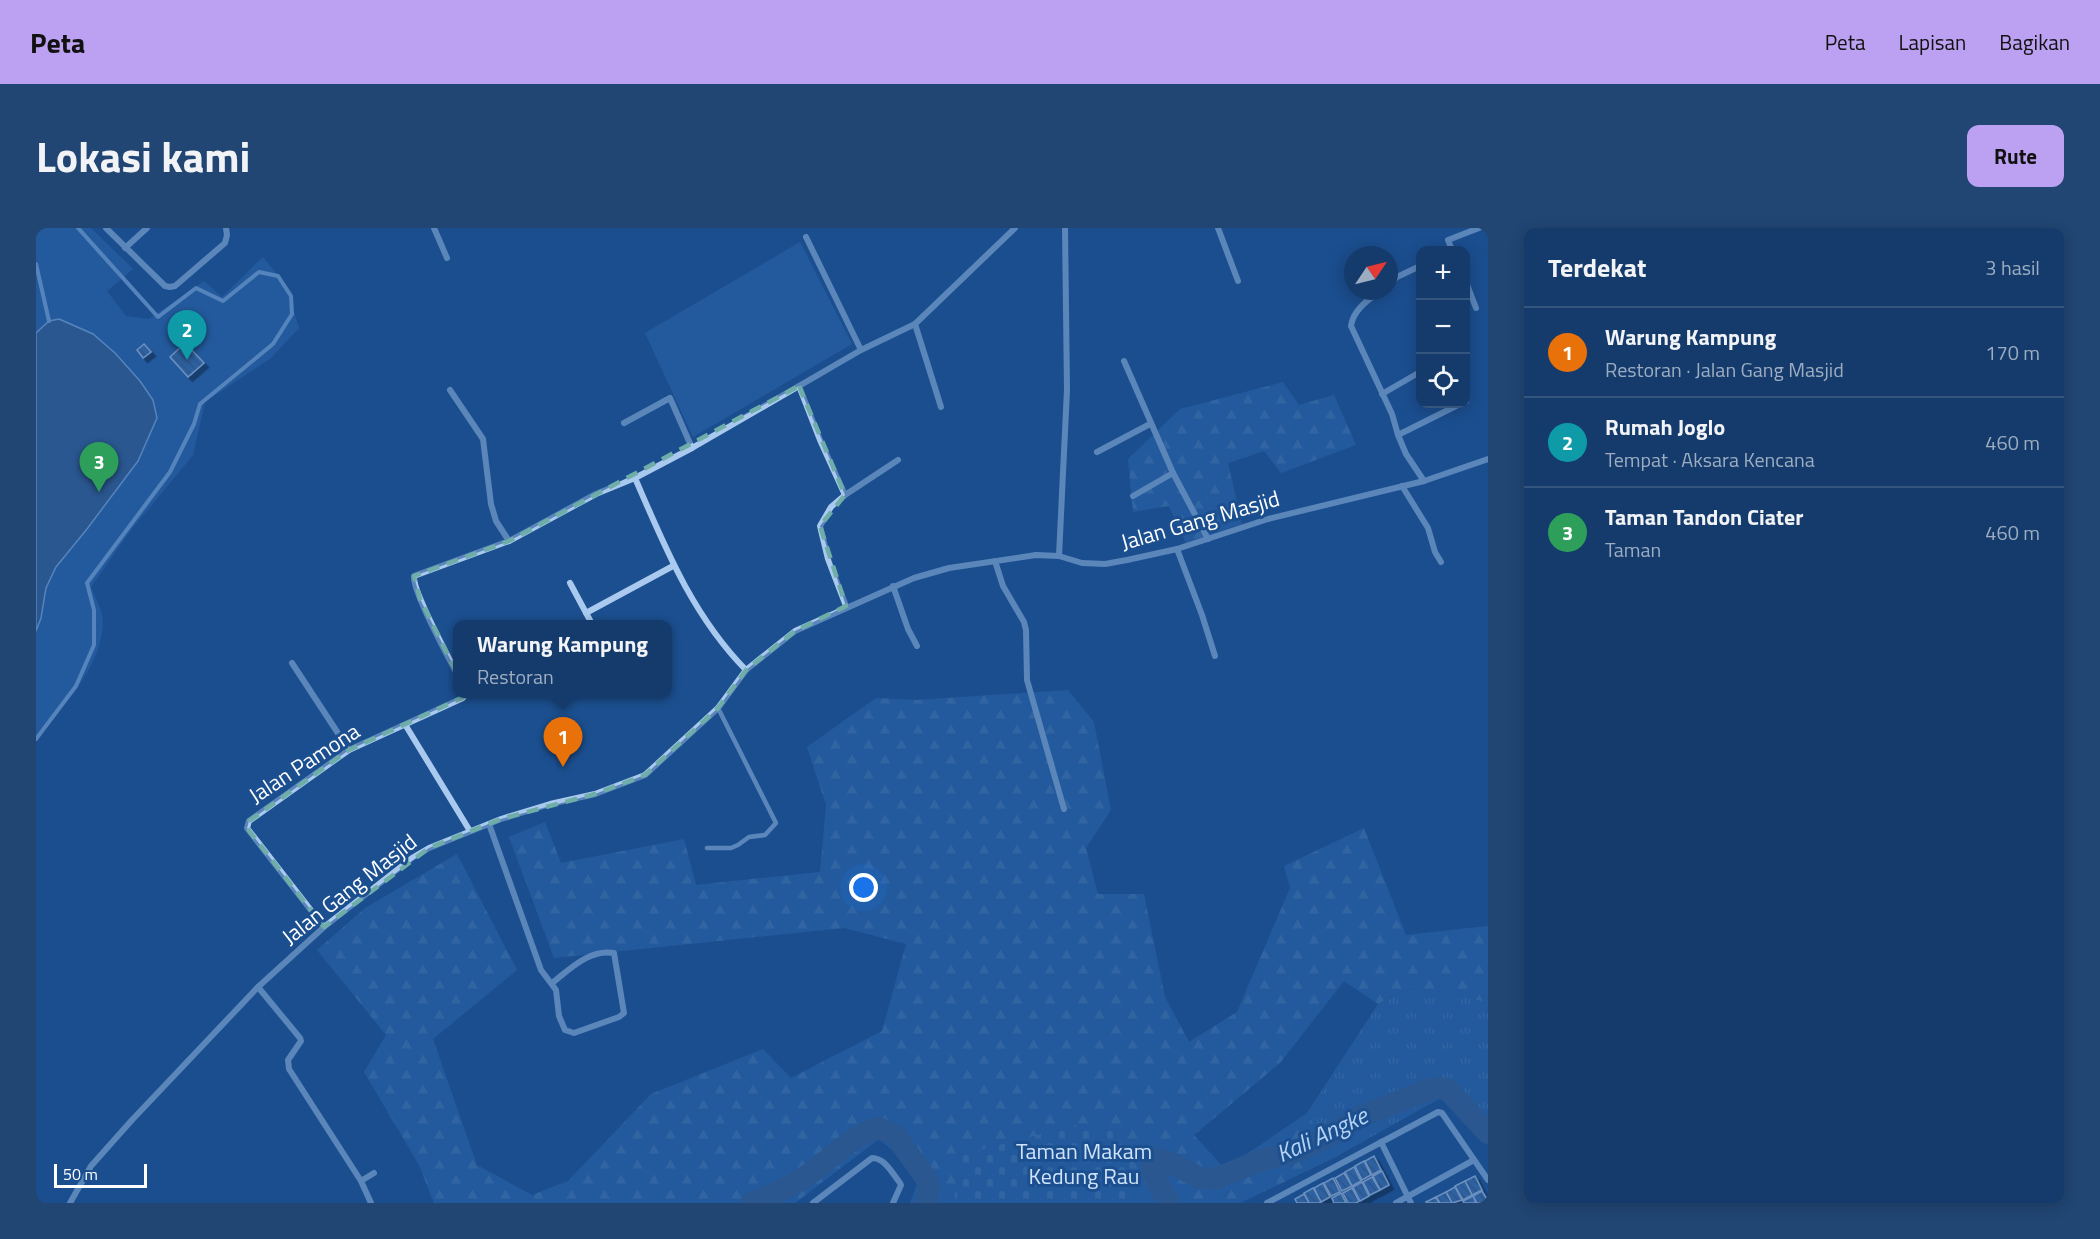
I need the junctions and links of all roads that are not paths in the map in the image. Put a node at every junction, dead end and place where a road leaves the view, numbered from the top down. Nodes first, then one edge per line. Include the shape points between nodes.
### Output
1 (106, 228) edge
2 (147, 228) edge
3 (226, 228) edge
4 (434, 228) edge
5 (1015, 228) edge
6 (1065, 228) edge
7 (1218, 228) edge
8 (1479, 228) edge
9 (806, 237) dead end
10 (1450, 246) edge
11 (125, 248) junction
12 (447, 258) dead end
13 (1416, 268) edge
14 (1398, 277) edge
15 (1238, 281) dead end
16 (1470, 292) edge
17 (1369, 300) edge
18 (1476, 308) dead end
19 (915, 324) junction
20 (861, 350) junction
21 (1124, 361) dead end
22 (1416, 374) edge
23 (799, 386) junction
24 (450, 390) dead end
25 (1382, 394) junction
26 (941, 407) dead end
27 (1452, 408) edge
28 (624, 423) dead end
29 (1150, 424) junction
30 (1398, 435) junction
31 (692, 447) junction
32 (1097, 452) dead end
33 (1488, 459) edge
34 (898, 460) dead end
35 (1173, 473) junction
36 (635, 478) junction
37 (1424, 481) junction
38 (1402, 486) junction
39 (845, 495) junction
40 (1133, 496) dead end
41 (1208, 539) junction
42 (509, 542) junction
43 (1177, 549) junction
44 (1059, 556) junction
45 (995, 561) junction
46 (1441, 562) dead end
47 (673, 566) junction
48 (570, 583) dead end
49 (893, 586) junction
50 (846, 606) junction
51 (586, 614) junction
52 (590, 620) edge
53 (917, 646) dead end
54 (1215, 656) dead end
55 (292, 663) dead end
56 (453, 665) edge
57 (746, 670) junction
58 (463, 698) edge
59 (718, 708) junction
60 (406, 726) junction
61 (349, 750) junction
62 (1064, 809) dead end
63 (489, 824) junction
64 (470, 831) junction
65 (707, 848) dead end
66 (324, 927) junction
67 (552, 983) junction
68 (258, 987) junction
69 (1381, 1142) junction
70 (1474, 1160) junction
71 (374, 1173) dead end
72 (1488, 1180) edge
73 (361, 1181) junction
74 (1409, 1200) edge
75 (70, 1203) edge
76 (371, 1203) edge
77 (813, 1203) edge
78 (893, 1203) edge
79 (1267, 1203) edge
80 (1396, 1203) edge

1 - 11 street
2 - 11 street
3 - 11 street via 225,243 170,288
4 - 12 street
5 - 19 street
6 - 44 street via 1067,390
7 - 15 street
8 - 10 street via 1448,240
9 - 20 street
13 - 14 street
16 - 18 street
17 - 25 street via 1352,317 1351,326
19 - 20 street
19 - 26 street
20 - 23 street
21 - 29 street
22 - 25 street
23 - 31 street
23 - 39 street
24 - 42 street via 483,438 491,504
25 - 30 street
27 - 30 street
28 - 31 street via 670,398
29 - 32 street
29 - 35 street
30 - 37 street
31 - 36 street
33 - 37 street, Jalan Gang Masjid
34 - 39 street
35 - 40 street
35 - 41 street
36 - 42 street via 596,494
36 - 47 street
37 - 38 street, Jalan Gang Masjid
38 - 41 street, Jalan Gang Masjid via 1268,519
38 - 46 street via 1428,528
39 - 50 street via 831,507 820,526
41 - 43 street, Jalan Gang Masjid
42 - 56 street via 414,576 420,599
43 - 44 street, Jalan Gang Masjid via 1105,564
43 - 54 street
44 - 45 street, Jalan Gang Masjid
45 - 49 street, Jalan Gang Masjid via 949,568
45 - 62 street via 1003,586 1024,622 1027,680
47 - 51 street
47 - 57 street via 710,626
48 - 51 street
49 - 50 street, Jalan Gang Masjid
49 - 53 street
50 - 57 street, Jalan Gang Masjid via 795,631
51 - 52 street
55 - 61 street
57 - 59 street, Jalan Gang Masjid
58 - 60 street, Jalan Pamona
59 - 63 street, Jalan Gang Masjid via 639,778
59 - 65 lane via 776,823 765,835 749,837 731,848
60 - 61 street, Jalan Pamona
60 - 64 street
61 - 66 street, Jalan Pamona via 250,819 247,826
63 - 64 street, Jalan Gang Masjid
63 - 67 street via 541,970
64 - 66 street, Jalan Gang Masjid via 412,858
66 - 68 street, Jalan Gang Masjid
67 - 67 street via 582,960 603,952 614,953 624,1013 568,1032 563,1027
68 - 73 street via 300,1038 288,1060 290,1069
68 - 75 street, Jalan Gang Masjid via 91,1166
69 - 70 street via 1438,1112
69 - 74 street
69 - 79 street
70 - 72 street
70 - 74 street
71 - 73 street
73 - 76 street
74 - 80 street
77 - 78 street via 872,1158 882,1160 901,1185

